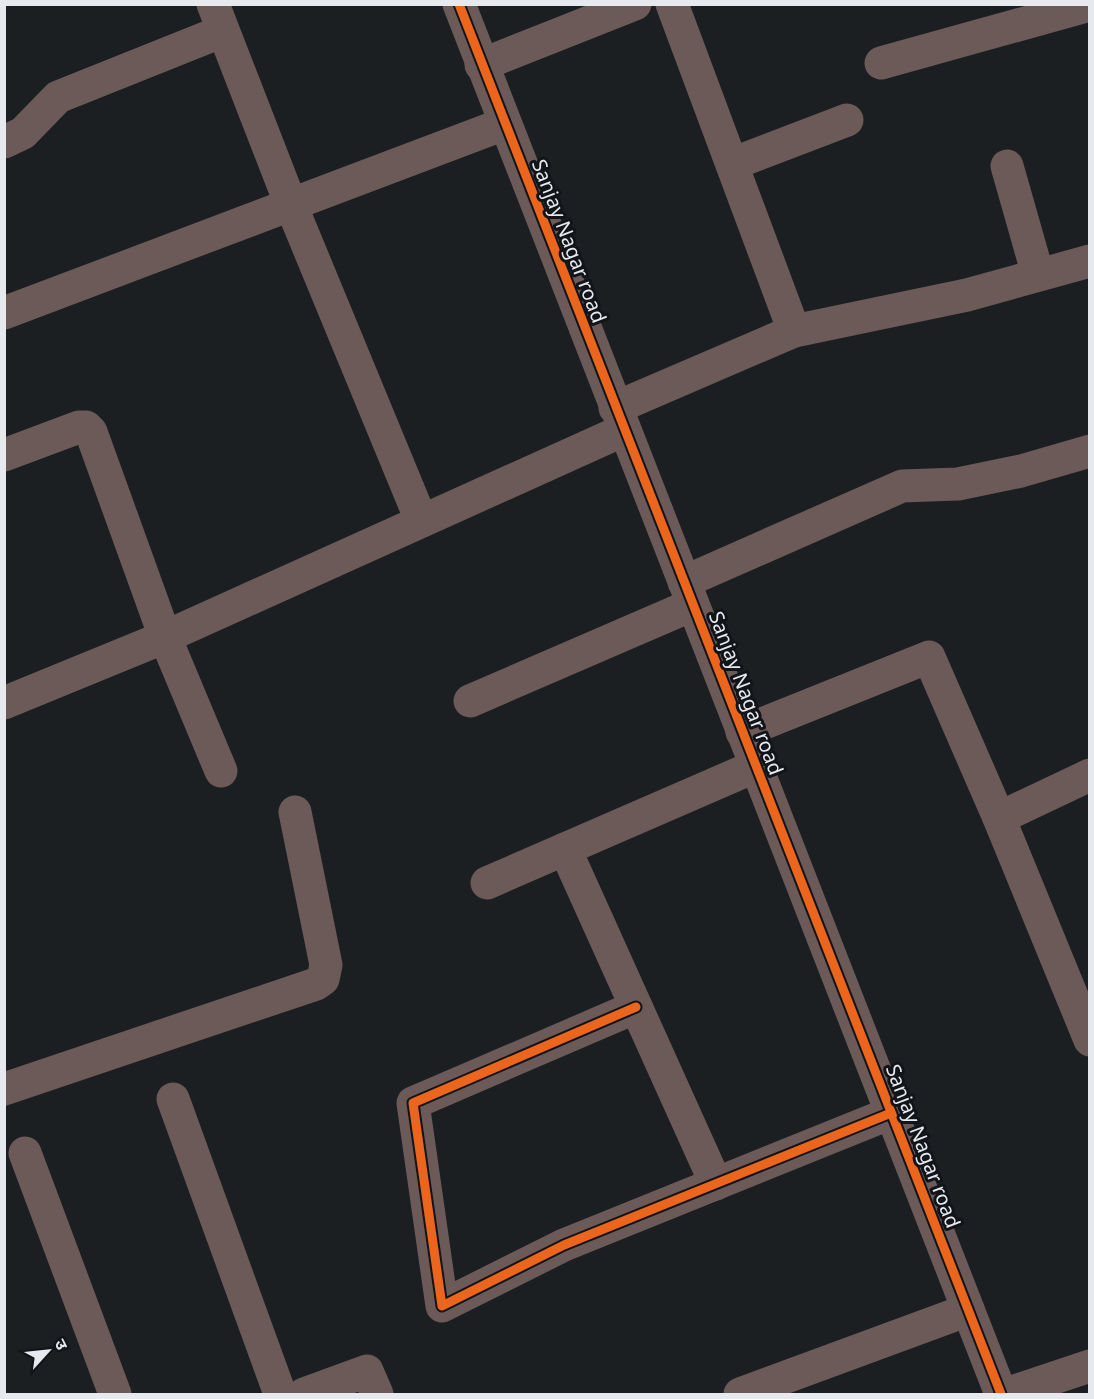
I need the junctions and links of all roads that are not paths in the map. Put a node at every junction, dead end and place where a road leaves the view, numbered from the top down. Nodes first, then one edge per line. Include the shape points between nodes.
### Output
1 (459, 4) edge
2 (635, 4) edge
3 (672, 4) edge
4 (1089, 5) edge
5 (218, 18) edge
6 (881, 63) dead end
7 (481, 65) junction
8 (847, 120) dead end
9 (504, 123) junction
10 (4, 142) edge
11 (732, 164) junction
12 (1007, 166) dead end
13 (291, 205) junction
14 (1089, 261) edge
15 (1038, 275) junction
16 (4, 313) edge
17 (794, 331) junction
18 (620, 419) junction
19 (1089, 452) edge
20 (4, 455) edge
21 (421, 519) junction
22 (688, 594) junction
23 (165, 637) junction
24 (470, 701) dead end
25 (4, 703) edge
26 (742, 732) junction
27 (756, 766) junction
28 (221, 771) dead end
29 (1089, 775) edge
30 (295, 812) dead end
31 (999, 818) junction
32 (565, 849) junction
33 (487, 883) dead end
34 (1081, 990) edge
35 (636, 1007) junction
36 (1089, 1040) edge
37 (4, 1089) edge
38 (173, 1099) dead end
39 (891, 1113) junction
40 (25, 1153) dead end
41 (716, 1184) junction
42 (968, 1310) junction
43 (1089, 1366) edge
44 (115, 1395) edge
45 (280, 1395) edge
46 (304, 1395) edge
47 (377, 1395) edge
48 (740, 1395) edge
49 (1003, 1395) edge

1 - 7 street, Sanjay Nagar road
2 - 7 street
3 - 11 street
4 - 6 street
5 - 10 street via 58,97 23,133
5 - 13 street
7 - 9 street, Sanjay Nagar road
8 - 11 street
9 - 13 street
9 - 18 street, Sanjay Nagar road
11 - 17 street
12 - 15 street
13 - 16 street
13 - 21 street
14 - 15 street
15 - 17 street via 967,295
17 - 18 street
18 - 21 street
18 - 22 street, Sanjay Nagar road
19 - 22 street via 958,484 902,486
20 - 23 street via 79,427 91,432
21 - 23 street
22 - 24 street
22 - 26 street, Sanjay Nagar road
23 - 25 street
23 - 28 street
26 - 27 street, Sanjay Nagar road
26 - 31 street via 929,657
27 - 32 street
27 - 39 street, Sanjay Nagar road
29 - 31 street
30 - 37 street via 326,965 322,979
31 - 34 street
32 - 33 street
32 - 35 street
34 - 36 street
35 - 41 street
35 - 41 street via 413,1103 442,1306 564,1245
38 - 45 street
39 - 41 street
39 - 42 street, Sanjay Nagar road
40 - 44 street
42 - 48 street
42 - 49 street, Sanjay Nagar road
43 - 49 street
46 - 47 street via 367,1371

